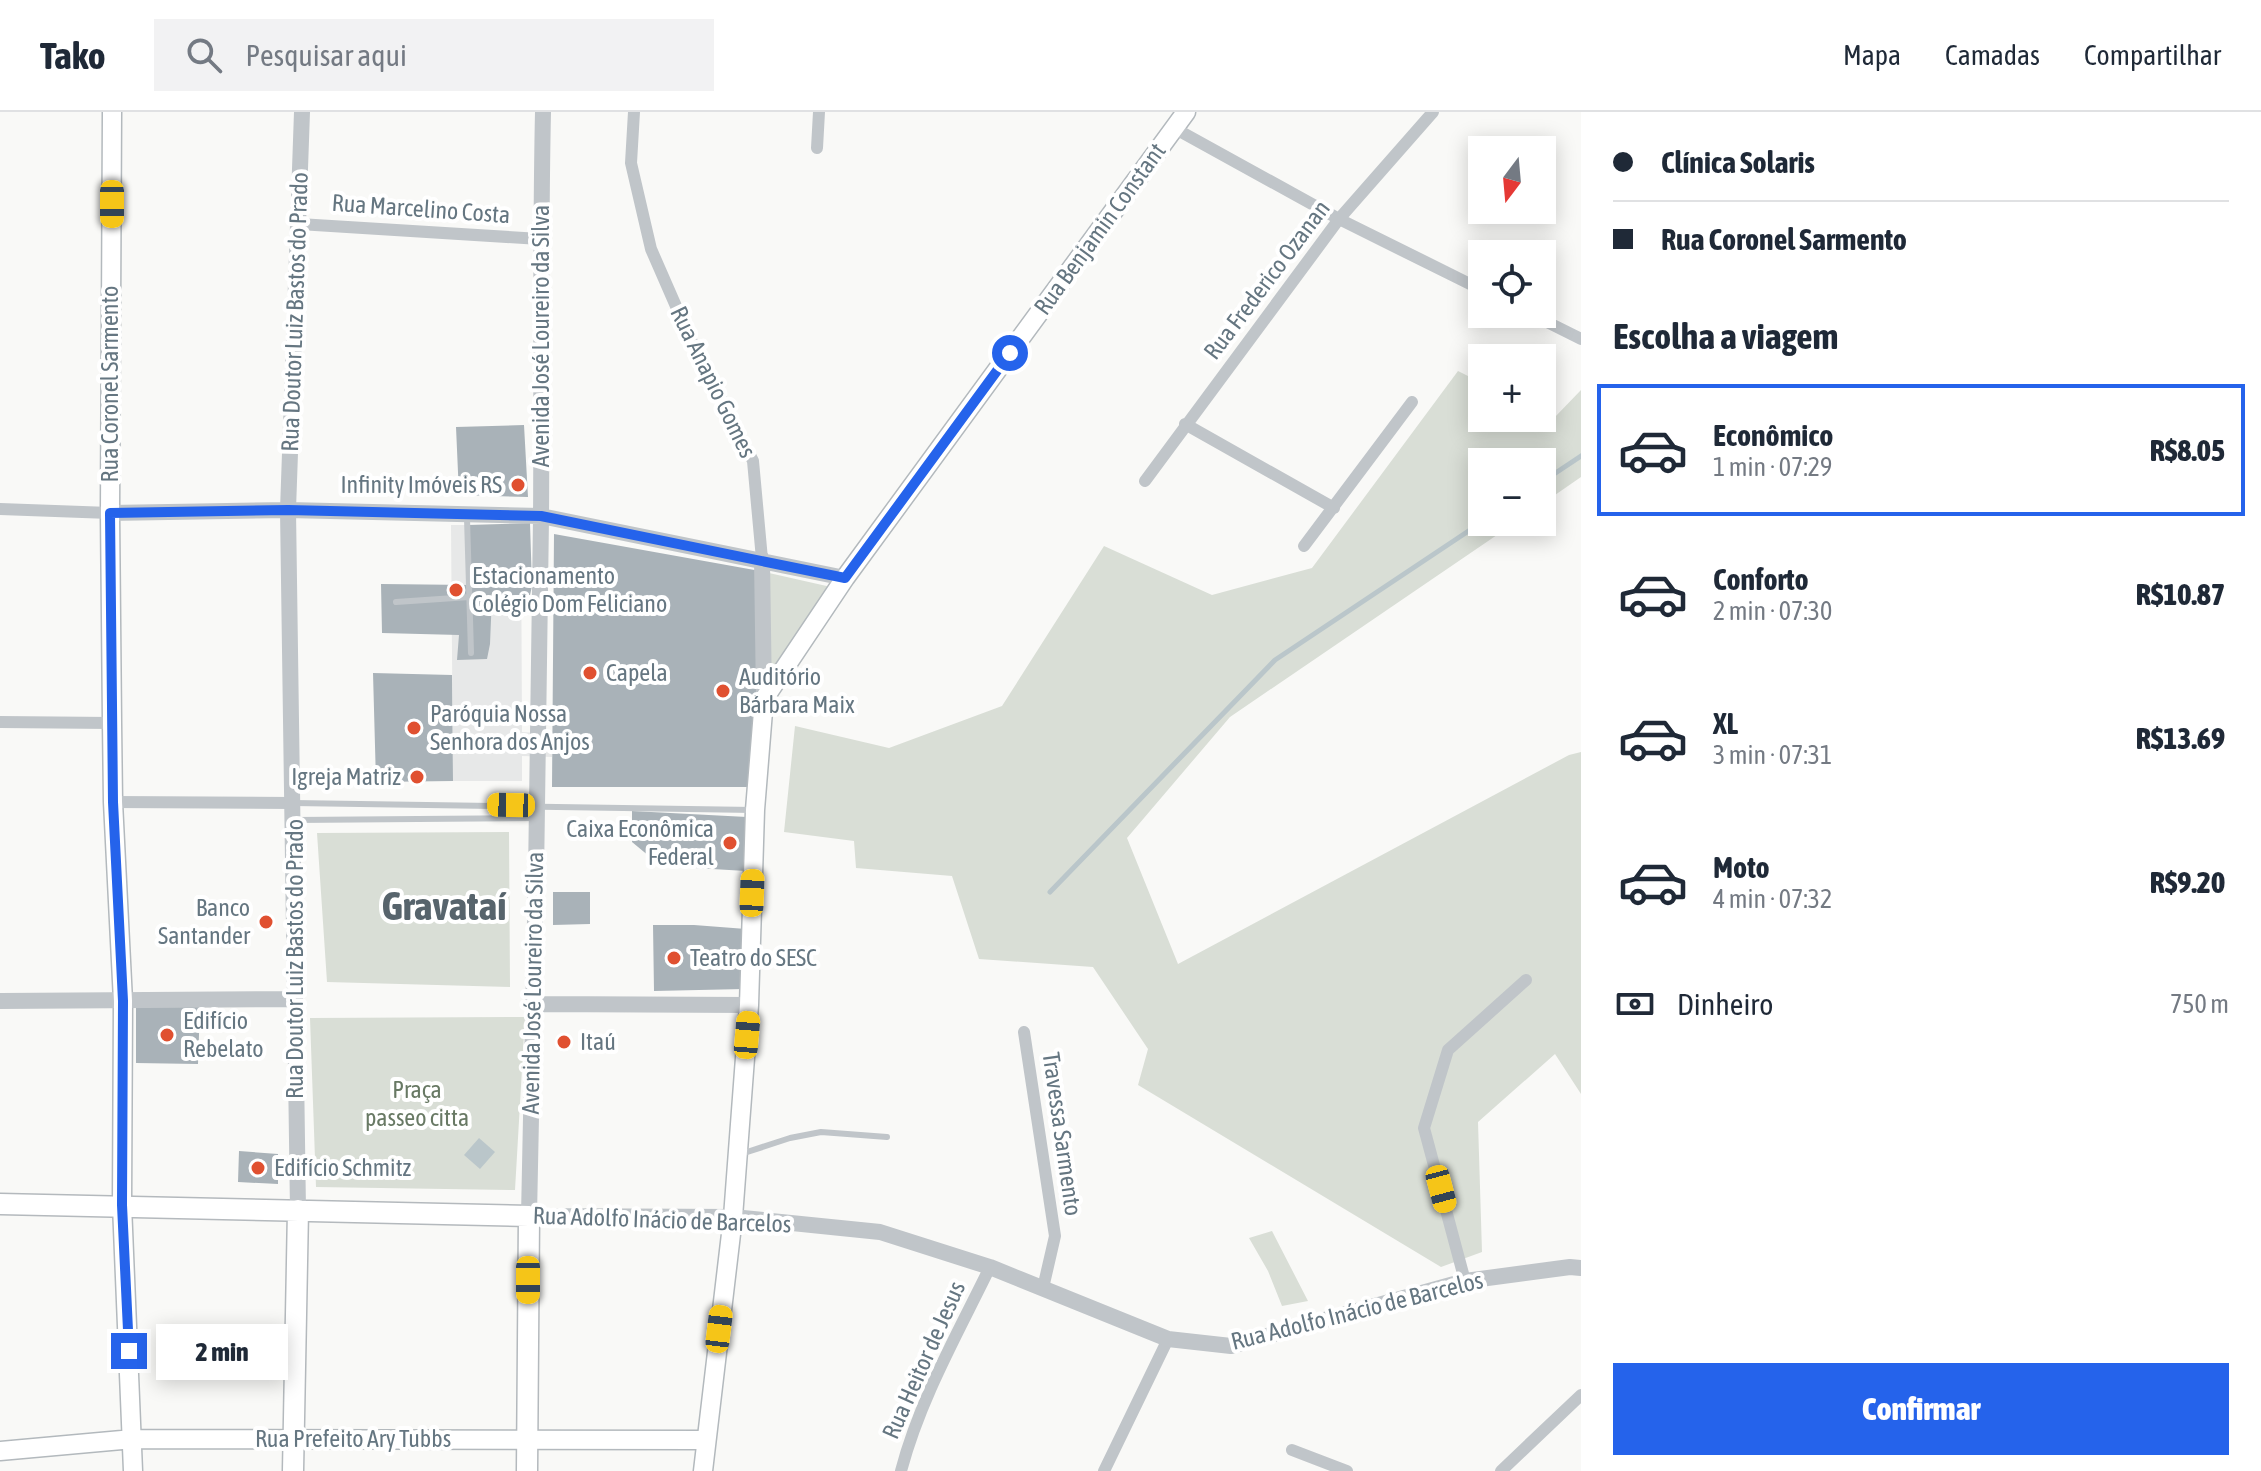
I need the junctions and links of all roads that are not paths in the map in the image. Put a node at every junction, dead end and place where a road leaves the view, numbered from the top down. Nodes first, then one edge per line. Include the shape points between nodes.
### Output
1 (112, 112) edge
2 (302, 112) edge
3 (543, 112) edge
4 (634, 112) edge
5 (819, 112) edge
6 (1186, 112) edge
7 (1433, 112) edge
8 (1174, 128) junction
9 (817, 148) dead end
10 (1339, 219) junction
11 (299, 224) junction
12 (540, 239) junction
13 (1468, 283) edge
14 (1556, 326) edge
15 (1581, 339) edge
16 (1412, 402) dead end
17 (1185, 424) junction
18 (1145, 481) dead end
19 (1334, 508) junction
20 (0, 509) edge
21 (288, 510) junction
22 (110, 513) junction
23 (467, 514) junction
24 (541, 516) junction
25 (1304, 546) dead end
26 (762, 559) junction
27 (845, 578) junction
28 (469, 597) junction
29 (396, 602) dead end
30 (471, 653) dead end
31 (764, 699) junction
32 (0, 722) edge
33 (112, 723) junction
34 (113, 802) junction
35 (755, 810) junction
36 (294, 812) junction
37 (536, 812) junction
38 (1526, 980) dead end
39 (294, 999) junction
40 (0, 1001) edge
41 (123, 1001) junction
42 (534, 1004) junction
43 (749, 1005) junction
44 (1024, 1032) dead end
45 (887, 1137) dead end
46 (737, 1155) junction
47 (0, 1204) edge
48 (122, 1205) junction
49 (298, 1210) junction
50 (529, 1216) junction
51 (733, 1217) junction
52 (990, 1267) junction
53 (1581, 1268) edge
54 (1465, 1281) junction
55 (1043, 1288) junction
56 (1168, 1339) junction
57 (1581, 1395) edge
58 (133, 1439) junction
59 (293, 1439) junction
60 (528, 1439) junction
61 (706, 1440) junction
62 (1292, 1450) dead end
63 (0, 1451) edge
64 (133, 1471) edge
65 (293, 1471) edge
66 (527, 1471) edge
67 (703, 1471) edge
68 (901, 1471) edge
69 (1104, 1471) edge
70 (1347, 1471) edge
71 (1501, 1471) edge

1 - 22 main road, Rua Coronel Sarmento
2 - 11 street, Rua Doutor Luiz Bastos do Prado
3 - 12 street, Avenida José Loureiro da Silva
4 - 26 street, Rua Anapio Gomes via 631,163 651,249 753,461
5 - 9 street
6 - 8 main road, Rua Benjamin Constant
7 - 10 street, Rua Frederico Ozanan
8 - 10 street
8 - 27 main road, Rua Benjamin Constant
10 - 13 street
10 - 17 street, Rua Frederico Ozanan
11 - 12 street, Rua Marcelino Costa
11 - 21 street, Rua Doutor Luiz Bastos do Prado
12 - 24 street, Avenida José Loureiro da Silva
14 - 15 street
16 - 19 street
17 - 18 street, Rua Frederico Ozanan
17 - 19 street
19 - 25 street
20 - 22 street
21 - 22 street
21 - 23 street
21 - 36 street, Rua Doutor Luiz Bastos do Prado
22 - 33 main road, Rua Coronel Sarmento
23 - 24 street
23 - 28 lane
24 - 26 street
24 - 37 street, Avenida José Loureiro da Silva
26 - 27 street
26 - 31 street, Rua Anapio Gomes
27 - 31 main road, Rua Benjamin Constant
28 - 29 lane
28 - 30 lane
31 - 35 main road, Rua Anapio Gomes
32 - 33 street
33 - 34 main road, Rua Coronel Sarmento
34 - 36 street
34 - 41 main road, Rua Coronel Sarmento
35 - 37 lane
35 - 43 main road, Rua Anapio Gomes
36 - 37 lane
36 - 37 lane
36 - 39 street, Rua Doutor Luiz Bastos do Prado
37 - 42 street, Avenida José Loureiro da Silva
38 - 54 street via 1448,1050 1424,1128
39 - 41 street
39 - 49 street, Rua Doutor Luiz Bastos do Prado
40 - 41 street
41 - 48 main road, Rua Coronel Sarmento
42 - 43 street
42 - 50 street, Avenida José Loureiro da Silva
43 - 46 main road, Rua Anapio Gomes
44 - 55 street, Travessa Sarmento via 1055,1236
45 - 46 lane via 821,1132
46 - 51 main road, Rua Anapio Gomes
47 - 48 main road, Rua Adolfo Inácio de Barcelos
48 - 49 main road, Rua Adolfo Inácio de Barcelos
48 - 58 main road, Rua Coronel Sarmento
49 - 50 main road, Rua Adolfo Inácio de Barcelos
49 - 59 main road, Rua Doutor Luiz Bastos do Prado
50 - 51 street, Rua Adolfo Inácio de Barcelos
50 - 60 main road, Avenida José Loureiro da Silva
51 - 52 street, Rua Adolfo Inácio de Barcelos via 880,1232
51 - 61 main road, Rua Anapio Gomes
52 - 55 street, Rua Adolfo Inácio de Barcelos
52 - 68 street, Rua Heitor de Jesus via 932,1387
53 - 54 street, Rua Adolfo Inácio de Barcelos
54 - 56 street, Rua Adolfo Inácio de Barcelos via 1231,1346
55 - 56 street, Rua Adolfo Inácio de Barcelos
56 - 69 street
57 - 71 street
58 - 59 main road, Rua Prefeito Ary Tubbs
58 - 63 main road, Rua Prefeito Ary Tubbs
58 - 64 main road, Rua Coronel Sarmento
59 - 60 main road, Rua Prefeito Ary Tubbs
59 - 65 main road, Rua Doutor Luiz Bastos do Prado
60 - 61 main road, Rua Prefeito Ary Tubbs
60 - 66 main road, Avenida José Loureiro da Silva
61 - 67 main road, Rua Anapio Gomes
62 - 70 street

